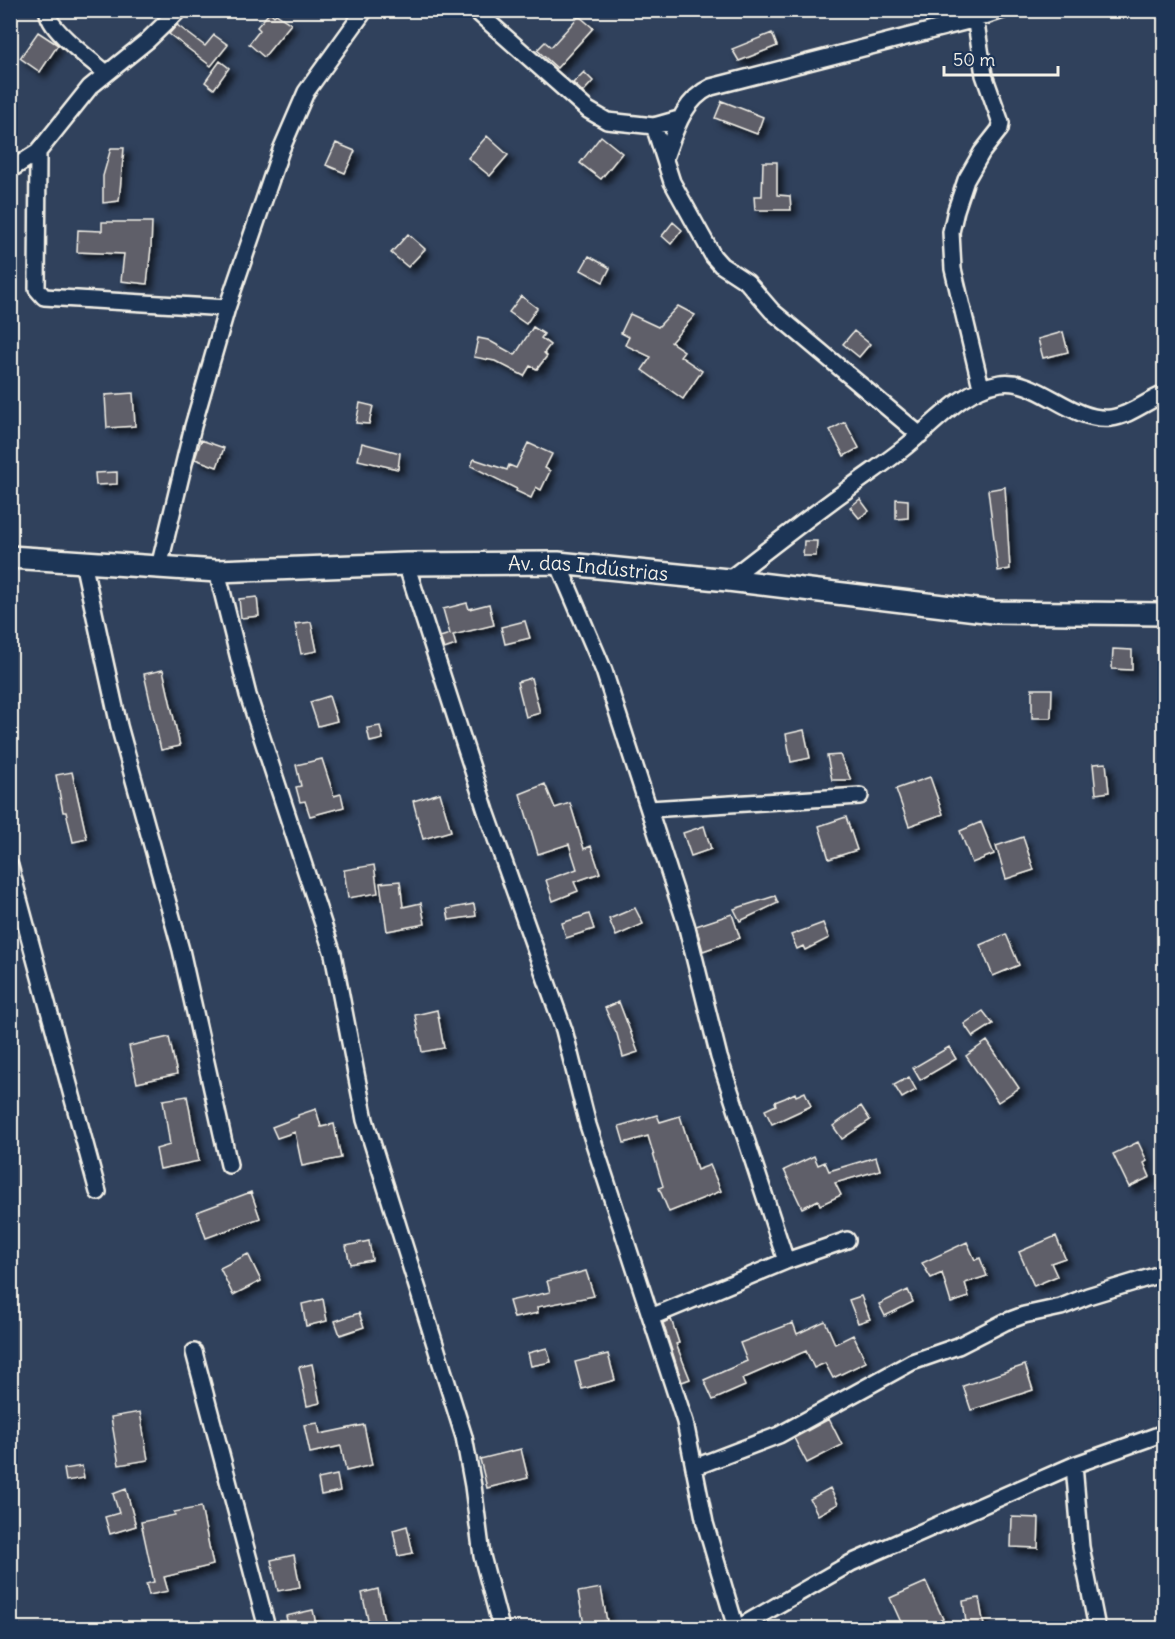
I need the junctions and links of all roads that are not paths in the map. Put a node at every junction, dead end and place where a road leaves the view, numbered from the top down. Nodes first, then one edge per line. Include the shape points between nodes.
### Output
1 (48, 10) edge
2 (179, 10) edge
3 (365, 10) edge
4 (475, 10) edge
5 (1003, 10) edge
6 (975, 15) edge
7 (106, 73) junction
8 (680, 119) junction
9 (654, 126) junction
10 (38, 152) junction
11 (665, 158) junction
12 (10, 170) edge
13 (227, 308) junction
14 (981, 387) junction
15 (1164, 394) edge
16 (920, 435) junction
17 (10, 557) edge
18 (84, 562) junction
19 (558, 563) junction
20 (406, 564) junction
21 (159, 567) junction
22 (217, 571) junction
23 (728, 580) junction
24 (1164, 614) edge
25 (860, 796) dead end
26 (649, 809) junction
27 (10, 866) edge
28 (229, 1165) dead end
29 (98, 1192) dead end
30 (847, 1240) dead end
31 (786, 1261) junction
32 (1164, 1273) edge
33 (651, 1317) junction
34 (194, 1352) dead end
35 (1164, 1433) edge
36 (1074, 1465) junction
37 (694, 1467) junction
38 (267, 1629) edge
39 (501, 1629) edge
40 (737, 1629) edge
41 (1097, 1629) edge

1 - 7 street via 54,28
2 - 7 street
3 - 13 street via 306,92 281,150
4 - 9 street via 588,110 607,121
5 - 6 street
6 - 8 street via 711,87 696,96
6 - 14 street via 984,75 1001,123 966,180 951,232 953,269
7 - 10 street
8 - 9 street
8 - 11 street
9 - 11 street
10 - 12 street
10 - 13 street via 39,293 44,297
11 - 16 street via 684,207 721,265 747,282 772,310
13 - 21 street
14 - 15 street via 1014,383 1084,415 1100,418 1124,414
14 - 16 street
16 - 23 street
17 - 18 street, Av. das Indústrias
18 - 21 street, Av. das Indústrias
18 - 28 street via 120,726 181,950
19 - 20 street, Av. das Indústrias
19 - 23 street, Av. das Indústrias
19 - 26 street via 604,671
20 - 22 street, Av. das Indústrias
20 - 33 street via 486,811 564,1030 588,1125
21 - 22 street, Av. das Indústrias
22 - 39 street via 248,695 333,954 365,1120 464,1437 482,1556
23 - 24 street, Av. das Indústrias via 993,612
25 - 26 street
26 - 31 street via 686,924 719,1057
27 - 29 street
30 - 31 street
31 - 33 street
32 - 37 street via 1005,1322 958,1346 912,1362 779,1435
33 - 37 street via 685,1422
34 - 38 street
35 - 36 street
36 - 40 street via 851,1563
36 - 41 street via 1081,1547
37 - 40 street via 705,1524

